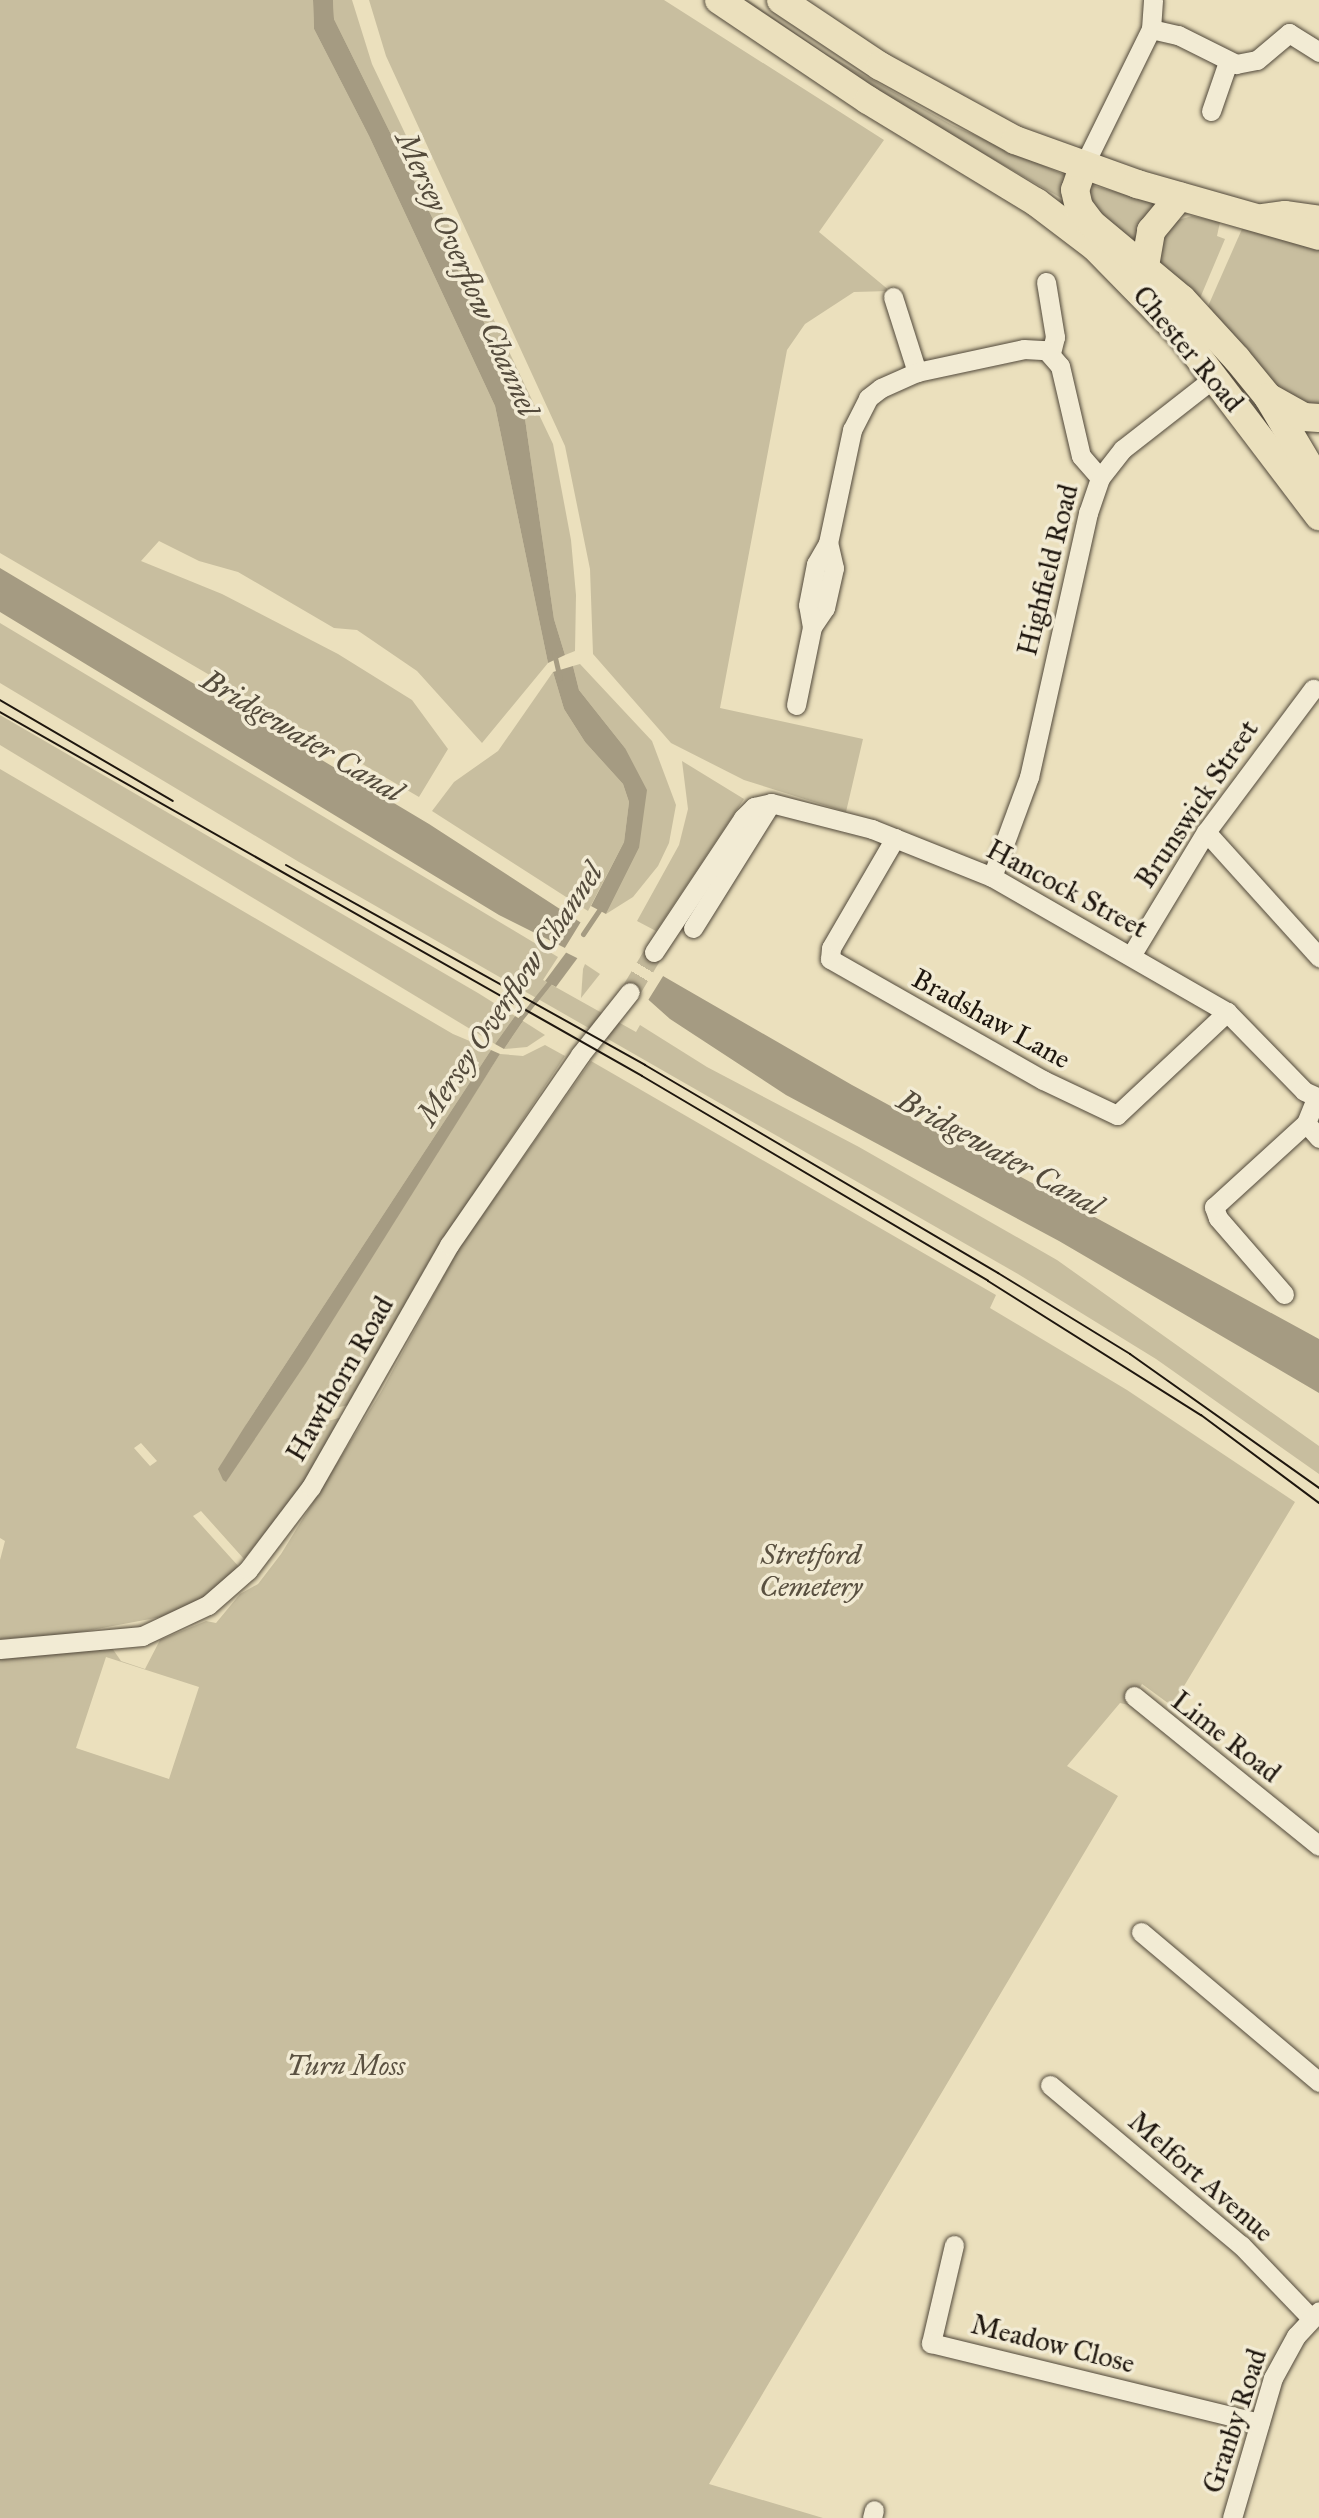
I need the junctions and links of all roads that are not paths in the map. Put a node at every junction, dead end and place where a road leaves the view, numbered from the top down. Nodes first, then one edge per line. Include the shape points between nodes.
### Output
1 (719, 0) edge
2 (781, 0) edge
3 (1153, 0) edge
4 (1151, 29) junction
5 (1319, 52) edge
6 (1228, 62) junction
7 (1211, 111) dead end
8 (1083, 167) junction
9 (1180, 196) junction
10 (1036, 202) junction
11 (1255, 217) junction
12 (1319, 218) edge
13 (1092, 224) junction
14 (1319, 236) edge
15 (1144, 266) junction
16 (1046, 282) dead end
17 (893, 297) dead end
18 (1051, 353) junction
19 (917, 372) junction
20 (1214, 378) junction
21 (1268, 397) junction
22 (1319, 418) edge
23 (1100, 478) junction
24 (1319, 483) edge
25 (1319, 516) edge
26 (1313, 689) dead end
27 (796, 705) dead end
28 (762, 805) junction
29 (1206, 832) junction
30 (895, 838) junction
31 (992, 877) junction
32 (693, 928) dead end
33 (654, 952) tunnel mouth
34 (1132, 954) junction
35 (1319, 957) edge
36 (629, 992) tunnel mouth
37 (1227, 1012) junction
38 (1317, 1098) edge
39 (1312, 1130) edge
40 (1284, 1294) dead end
41 (0, 1648) edge
42 (1134, 1696) dead end
43 (1319, 1846) edge
44 (1141, 1932) dead end
45 (1319, 2082) edge
46 (1050, 2085) dead end
47 (954, 2245) dead end
48 (1315, 2314) edge
49 (1259, 2423) junction
50 (1232, 2518) edge

1 - 10 highway, Chester Road via 856,93
2 - 8 highway via 880,66 1015,140
3 - 4 street
4 - 6 street via 1178,35
4 - 8 street
5 - 6 street via 1289,33 1247,65
6 - 7 street
8 - 9 highway
8 - 13 highway, Chester Road via 1075,190 1079,207
9 - 11 highway
9 - 15 highway, Chester Road via 1151,231
10 - 13 highway, Chester Road
10 - 20 highway, Chester Road via 1095,247 1150,299
11 - 12 main road via 1285,213
11 - 14 highway
13 - 15 highway, Chester Road
15 - 21 highway, Chester Road via 1196,314
16 - 18 street, Highfield Road via 1055,337
17 - 19 street
18 - 19 street via 1024,349
18 - 23 street, Highfield Road via 1060,366 1081,456
19 - 27 street via 881,388 859,413 828,543 816,565 808,605 812,627
20 - 23 street via 1123,449
20 - 25 highway, Chester Road
21 - 22 highway, Chester Road via 1304,417
21 - 24 highway, Chester Road
23 - 31 street, Highfield Road via 1088,513 1029,777
26 - 29 street, Brunswick Street
28 - 30 street, Hancock Street
28 - 32 street
28 - 33 street
29 - 34 street, Brunswick Street
29 - 35 street
30 - 31 street, Hancock Street
30 - 37 street, Bradshaw Lane via 831,948 830,959 1054,1086 1117,1115
31 - 34 street, Hancock Street
34 - 37 street, Hancock Street
36 - 41 street, Hawthorn Road via 491,1181 449,1245 311,1487 248,1570 208,1605 142,1636
37 - 38 street, Hancock Street
38 - 39 street
39 - 40 street via 1214,1207 1218,1218
42 - 43 street, Lime Road
44 - 45 street
46 - 48 street, Melfort Avenue via 1241,2245
47 - 49 street, Meadow Close via 931,2343
48 - 49 street, Granby Road via 1282,2356
49 - 50 street, Granby Road

